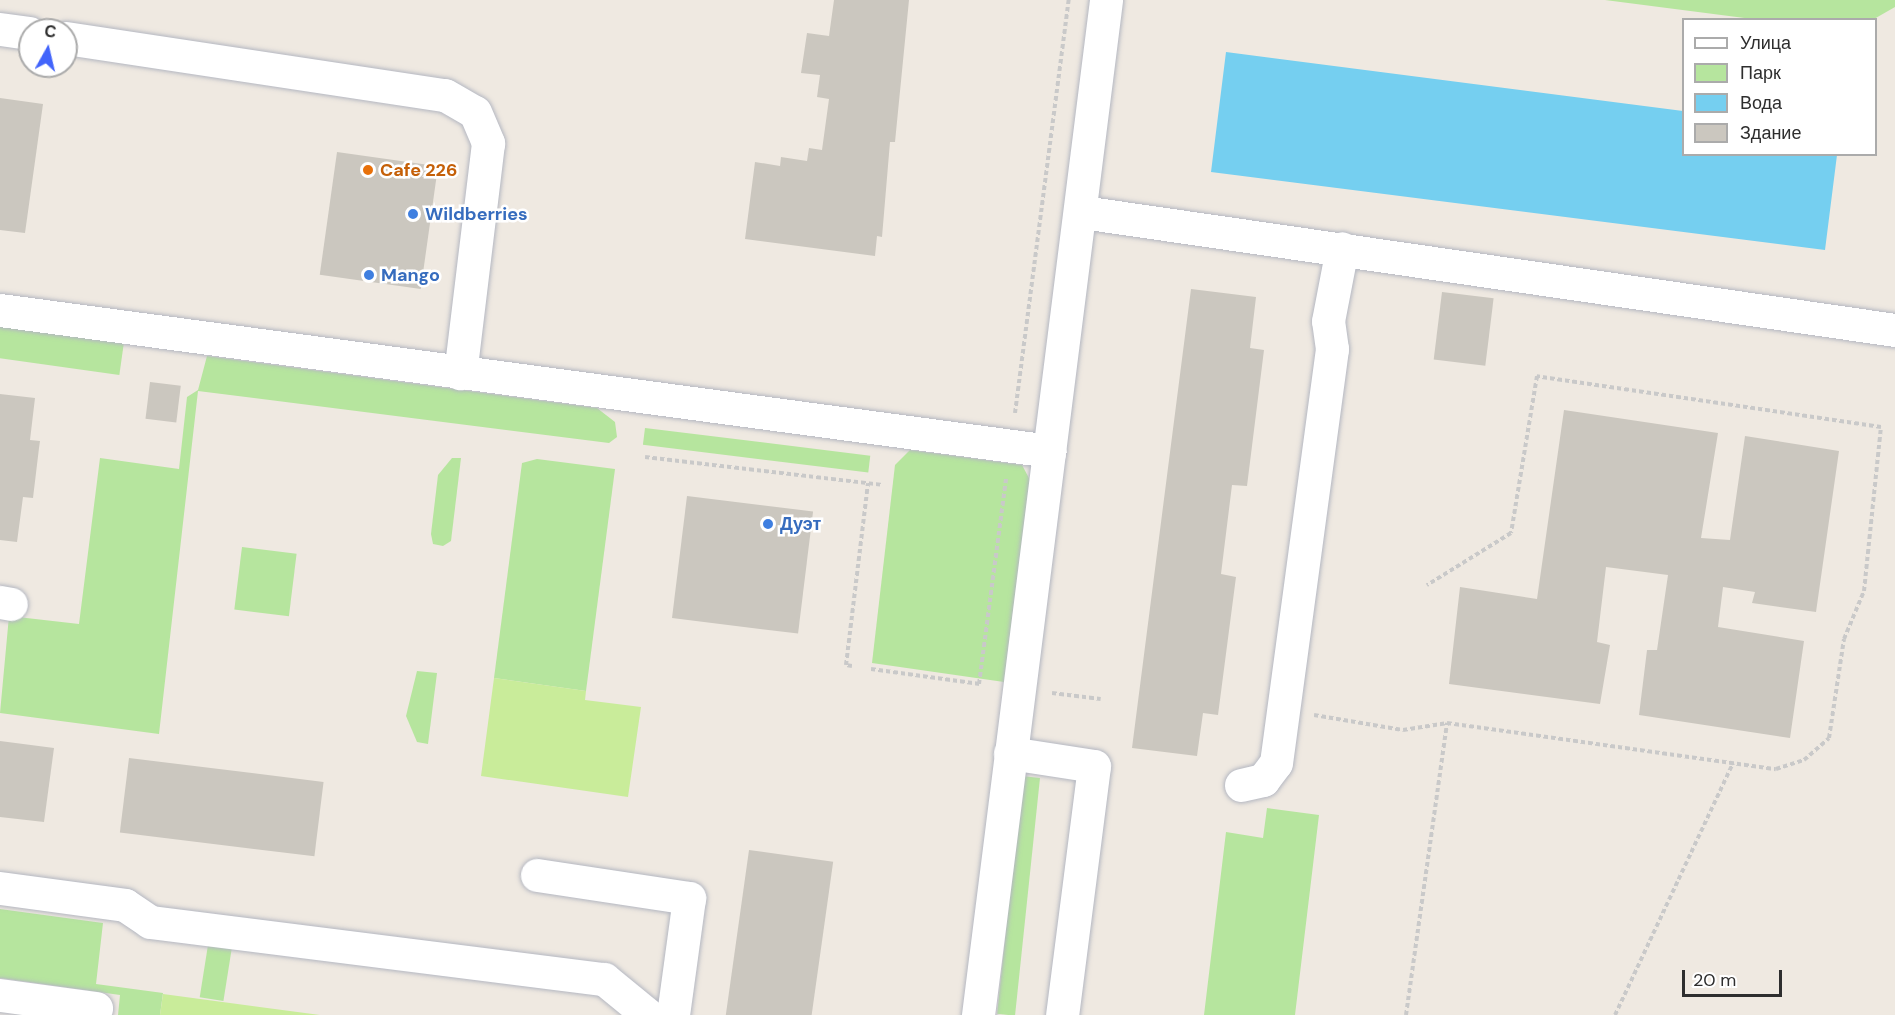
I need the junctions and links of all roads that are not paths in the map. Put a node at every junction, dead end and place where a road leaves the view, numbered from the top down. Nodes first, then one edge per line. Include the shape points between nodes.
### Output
1 (1106, 0) edge
2 (0, 29) edge
3 (18, 31) edge
4 (78, 40) edge
5 (1082, 212) junction
6 (1342, 248) junction
7 (0, 310) edge
8 (1895, 330) edge
9 (460, 373) junction
10 (1050, 451) junction
11 (1010, 753) junction
12 (1241, 785) dead end
13 (537, 875) dead end
14 (0, 888) edge
15 (0, 995) edge
16 (96, 1008) dead end
17 (648, 1015) edge
18 (673, 1015) edge
19 (978, 1015) edge
20 (1062, 1015) edge

1 - 5 street
2 - 3 street
4 - 9 street via 445,95 474,112 488,143
5 - 6 street
5 - 10 street
6 - 8 street
6 - 12 street via 1328,321 1332,350 1276,763 1263,780
7 - 9 street
9 - 10 street
10 - 11 street
11 - 19 street
11 - 20 street via 1094,766
13 - 18 street via 689,898
14 - 17 street via 125,905 150,922 604,979
15 - 16 street

